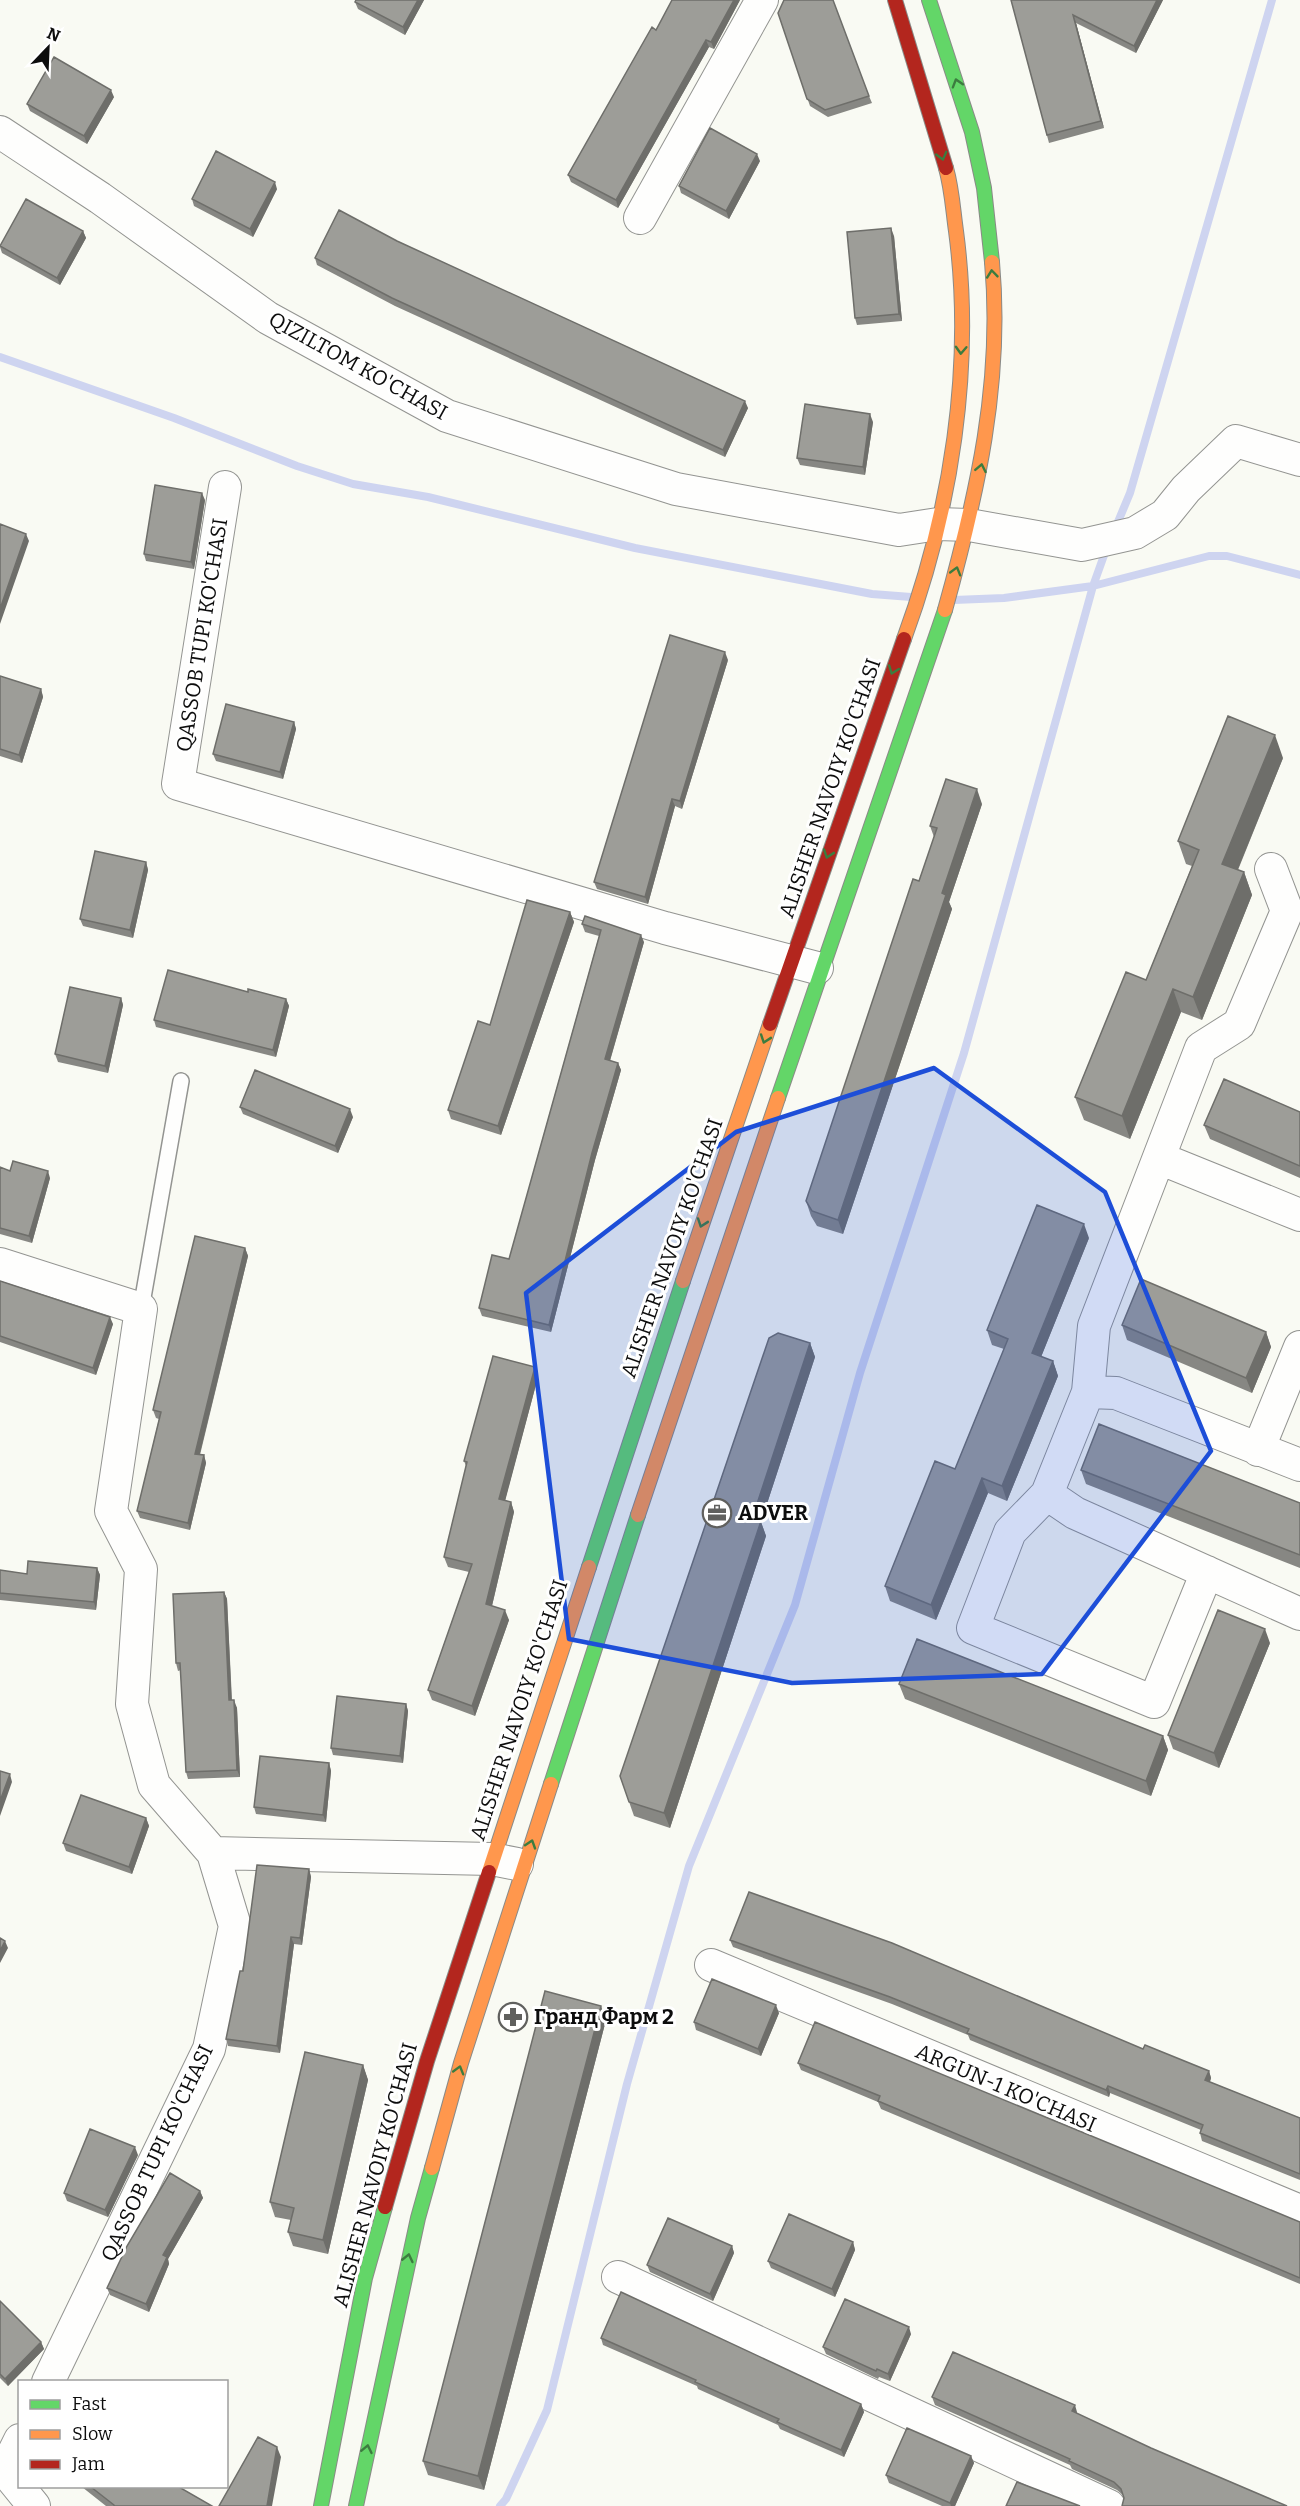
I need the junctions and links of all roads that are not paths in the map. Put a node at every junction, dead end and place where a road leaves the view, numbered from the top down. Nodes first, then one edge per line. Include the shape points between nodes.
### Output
1 (762, 0) edge
2 (895, 0) edge
3 (928, 0) edge
4 (0, 132) edge
5 (640, 218) dead end
6 (1300, 460) edge
7 (225, 487) dead end
8 (938, 524) junction
9 (969, 525) junction
10 (1271, 869) dead end
11 (1294, 913) edge
12 (792, 961) junction
13 (822, 969) junction
14 (181, 1081) dead end
15 (1159, 1158) junction
16 (1300, 1215) edge
17 (0, 1264) edge
18 (141, 1309) junction
19 (1300, 1347) edge
20 (1088, 1392) junction
21 (1258, 1450) junction
22 (1300, 1465) edge
23 (1047, 1494) junction
24 (1208, 1572) junction
25 (1300, 1614) edge
26 (584, 1629) junction
27 (213, 1854) junction
28 (492, 1859) junction
29 (524, 1865) junction
30 (711, 1965) dead end
31 (1300, 2211) edge
32 (618, 2277) dead end
33 (49, 2380) edge
34 (18, 2443) edge
35 (3, 2467) edge
36 (18, 2486) edge
37 (20, 2488) edge
38 (34, 2506) edge
39 (321, 2506) edge
40 (356, 2506) edge
41 (1109, 2506) edge

1 - 5 street
2 -> 8 main road, ALISHER NAVOIY KO'CHASI via 949,179 959,254 963,328 958,414
9 -> 3 main road, ALISHER NAVOIY KO'CHASI via 992,396 995,302 977,152
4 - 8 street, QIZILTOM KO'CHASI via 268,318 447,416 676,489 900,530
6 - 9 street, QIZILTOM KO'CHASI via 1236,441 1165,515 1135,533 1082,545
7 - 12 street, QASSOB TUPI KO'CHASI via 178,784 665,928
8 - 9 street, QIZILTOM KO'CHASI
8 -> 12 main road, ALISHER NAVOIY KO'CHASI via 913,615
13 -> 9 main road, ALISHER NAVOIY KO'CHASI via 943,617
10 - 11 street
11 - 15 street via 1239,1024 1201,1048
12 - 13 street
12 -> 26 main road, ALISHER NAVOIY KO'CHASI
13 - 26 main road, ALISHER NAVOIY KO'CHASI via 724,1254
14 - 18 lane
15 - 16 street
15 - 20 street via 1094,1326
17 - 18 street
18 - 27 street, QASSOB TUPI KO'CHASI via 111,1511 141,1569 132,1704 154,1785
19 - 21 street
20 - 21 street via 1116,1393
20 - 23 street
21 - 22 street
23 - 24 street via 1075,1513
23 - 24 street via 1010,1532 973,1628 1154,1702
24 - 25 street
26 - 28 main road, ALISHER NAVOIY KO'CHASI
29 -> 26 main road, ALISHER NAVOIY KO'CHASI
27 - 28 street
27 - 33 street, QASSOB TUPI KO'CHASI via 235,1926 209,2049
28 - 29 street
28 - 39 main road, ALISHER NAVOIY KO'CHASI via 427,2061 365,2278
40 -> 29 main road, ALISHER NAVOIY KO'CHASI via 418,2218 461,2062
30 - 31 street, ARGUN-1 KO'CHASI
32 - 41 street
34 - 35 street
35 - 36 street
37 - 38 street

